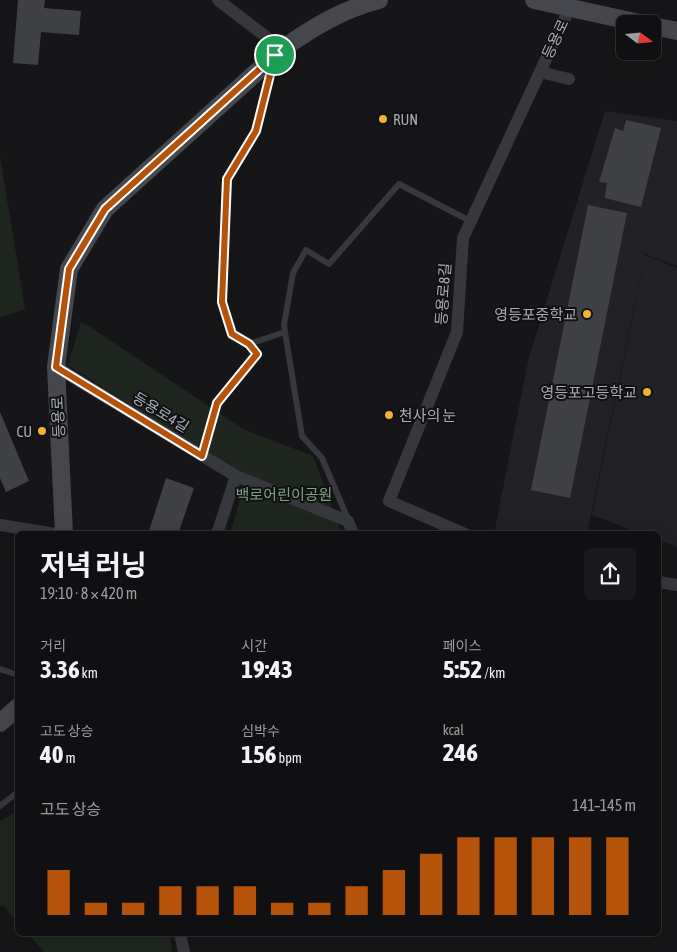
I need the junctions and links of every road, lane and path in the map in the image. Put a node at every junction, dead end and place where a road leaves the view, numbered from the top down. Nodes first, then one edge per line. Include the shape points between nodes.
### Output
1 (218, 0) edge
2 (379, 0) edge
3 (534, 0) edge
4 (570, 7) junction
5 (616, 18) edge
6 (661, 28) edge
7 (677, 31) edge
8 (279, 52) junction
9 (540, 72) junction
10 (570, 79) dead end
11 (470, 221) junction
12 (285, 332) junction
13 (249, 344) junction
14 (56, 367) junction
15 (202, 456) junction
16 (236, 476) junction
17 (348, 520) junction
18 (0, 525) edge
19 (37, 531) edge
20 (64, 531) edge
21 (218, 531) edge
22 (352, 531) edge
23 (458, 531) edge
24 (661, 582) edge
25 (677, 585) edge
26 (0, 669) edge
27 (15, 674) edge
28 (15, 710) edge
29 (0, 723) edge
30 (15, 794) edge
31 (0, 806) edge
32 (180, 936) edge
33 (184, 952) edge

1 - 8 street
2 - 8 street, 등용로 via 312,28
3 - 4 street, 등용로
4 - 5 street, 등용로
4 - 9 street, 등용로
6 - 7 street
8 - 13 lane via 256,131 227,179 222,302 232,334
8 - 14 street, 등용로 via 105,209 69,269
9 - 10 street
9 - 11 street, 등용로8길
11 - 12 lane via 399,184 329,264 306,250 293,273
11 - 23 street, 등용로8길 via 463,238 457,332 388,501
12 - 13 lane
12 - 17 lane via 302,436 322,458
13 - 15 lane via 257,354 217,403
14 - 15 street, 등용로4길
14 - 20 street, 등용로
15 - 16 street, 등용로4길
16 - 17 street, 등용로4길
16 - 21 street
17 - 22 street
18 - 19 street
24 - 25 street
26 - 27 lane
28 - 29 street
30 - 31 lane
32 - 33 street

